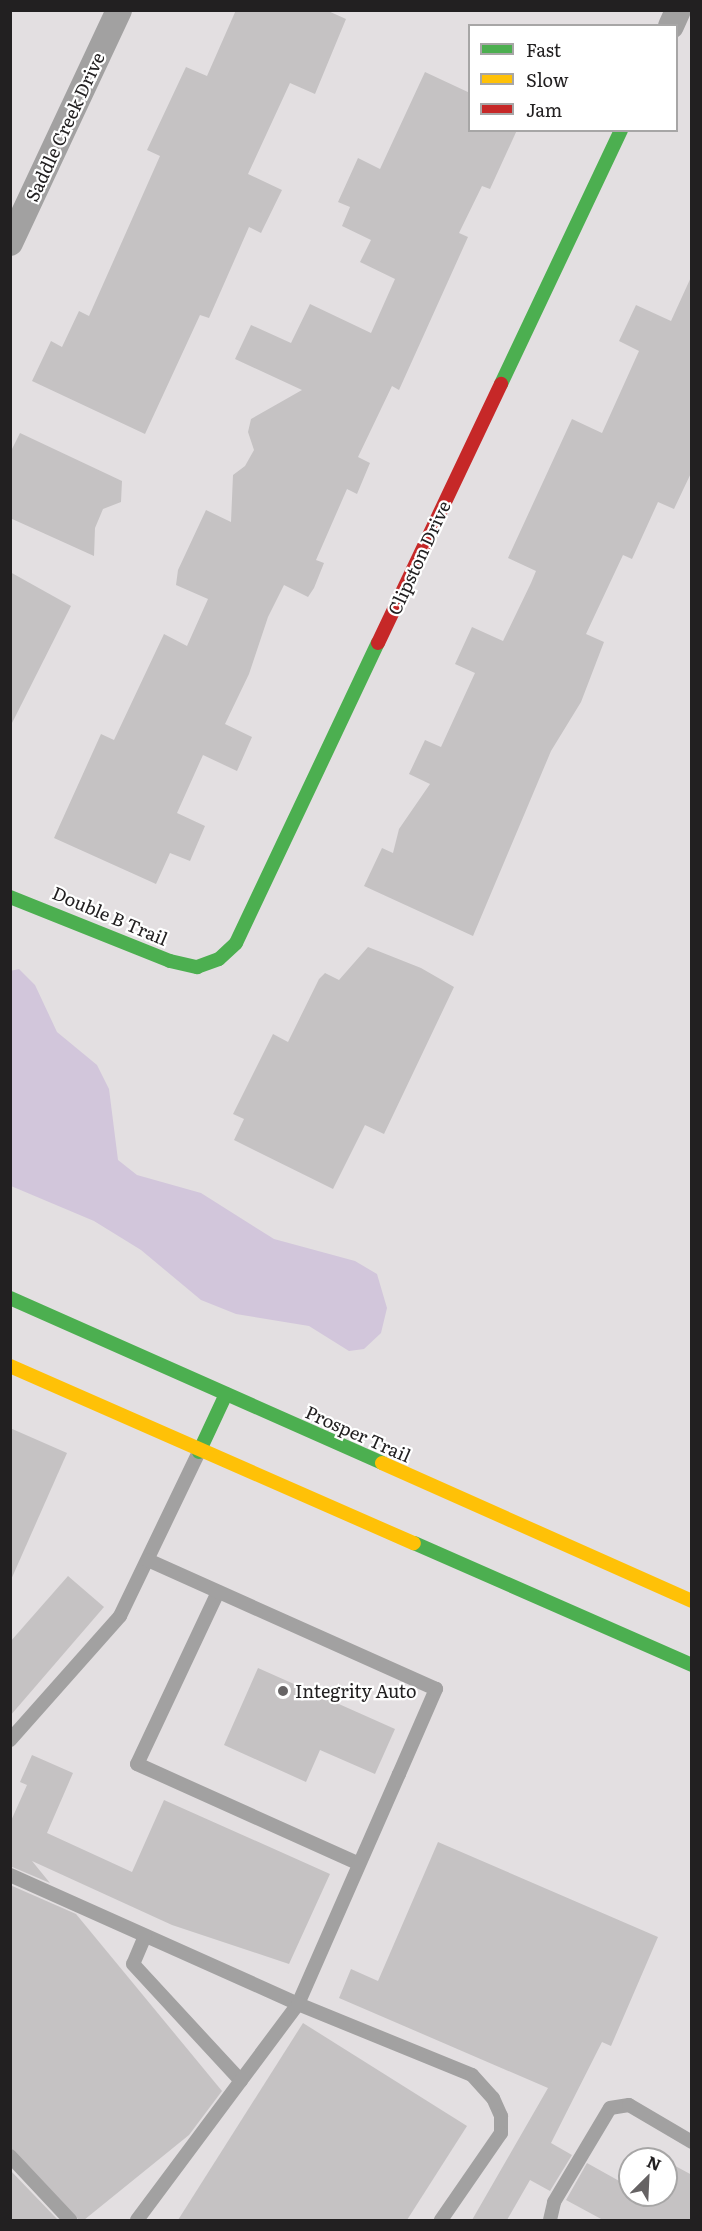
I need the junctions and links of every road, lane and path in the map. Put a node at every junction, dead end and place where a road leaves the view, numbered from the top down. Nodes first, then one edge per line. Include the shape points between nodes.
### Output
1 (119, 10) edge
2 (678, 10) edge
3 (672, 24) edge
4 (620, 132) edge
5 (10, 243) edge
6 (10, 897) edge
7 (197, 967) joint
8 (10, 1298) edge
9 (10, 1366) edge
10 (226, 1394) junction
11 (199, 1452) junction
12 (147, 1560) junction
13 (218, 1592) junction
14 (692, 1601) edge
15 (692, 1665) edge
16 (10, 1740) edge
17 (359, 1864) junction
18 (10, 1875) edge
19 (145, 1936) junction
20 (298, 2004) junction
21 (241, 2081) junction
22 (692, 2142) edge
23 (10, 2156) edge
24 (70, 2220) edge
25 (137, 2220) edge
26 (441, 2220) edge
27 (550, 2220) edge

1 - 5 street, Saddle Creek Drive
2 - 3 street
4 - 7 main road, Clipston Drive via 236,943 219,959
6 - 7 main road, Double B Trail via 170,961
8 - 10 main road, Prosper Trail
9 - 11 main road
10 - 11 main road
10 - 14 main road, Prosper Trail
11 - 12 lane
11 - 15 main road
12 - 13 lane
12 - 16 lane via 120,1616
13 - 17 lane via 436,1689
13 - 17 lane via 137,1764
17 - 20 lane
18 - 19 lane
19 - 20 lane
19 - 21 lane via 133,1964
20 - 21 lane
20 - 26 lane via 472,2075 493,2098 501,2116 501,2133
21 - 25 lane
22 - 27 lane via 629,2105 610,2108 554,2202
23 - 24 lane

